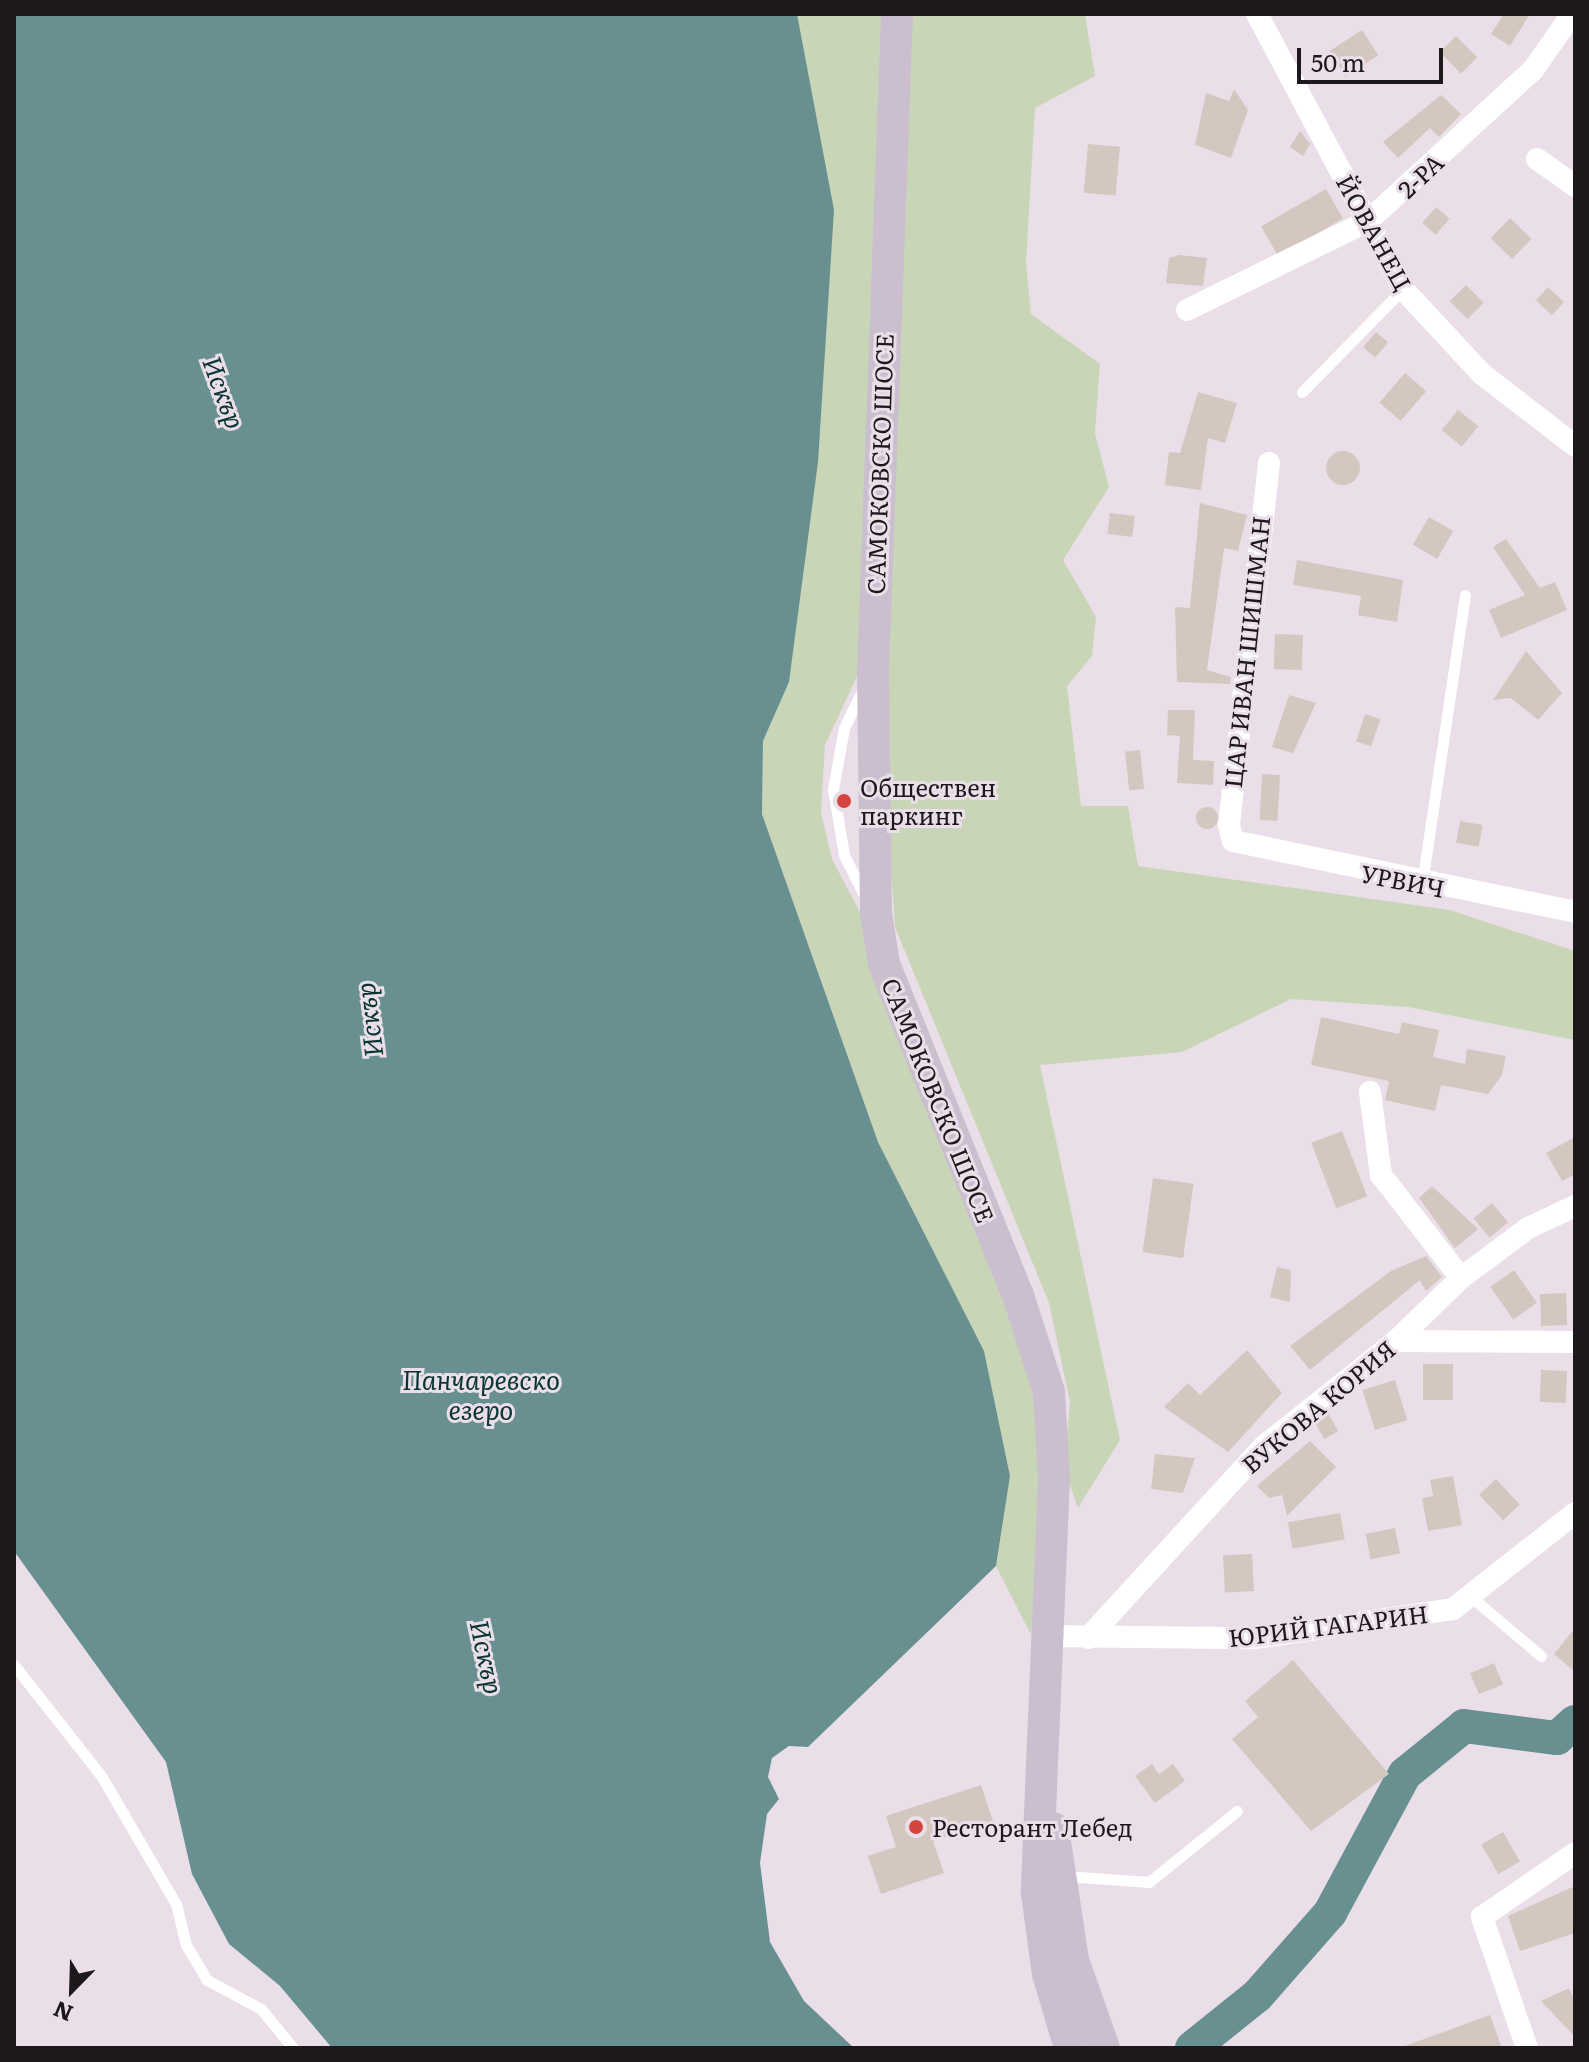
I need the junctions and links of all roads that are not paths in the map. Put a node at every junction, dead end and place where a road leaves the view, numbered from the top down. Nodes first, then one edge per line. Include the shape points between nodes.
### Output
1 (897, 14) edge
2 (1257, 14) edge
3 (1572, 14) edge
4 (1537, 159) dead end
5 (1575, 186) edge
6 (1368, 221) junction
7 (1403, 289) junction
8 (1187, 310) dead end
9 (1302, 392) dead end
10 (1575, 446) edge
11 (1269, 463) dead end
12 (1465, 595) dead end
13 (1233, 841) joint
14 (1422, 884) junction
15 (1575, 912) edge
16 (1370, 1092) dead end
17 (1575, 1206) edge
18 (1461, 1278) junction
19 (1396, 1341) junction
20 (1575, 1342) edge
21 (1575, 1513) edge
22 (1470, 1596) junction
23 (1047, 1636) junction
24 (1088, 1638) junction
25 (1541, 1656) dead end
26 (14, 1665) edge
27 (1040, 1746) junction
28 (1237, 1811) dead end
29 (1575, 1853) edge
30 (1061, 1876) junction
31 (1100, 2037) edge
32 (293, 2048) edge
33 (1070, 2048) edge
34 (1527, 2048) edge

1 - 23 main road, САМОКОВСКО ШОСЕ via 873,673 876,913 884,964 1018,1295 1049,1392 1054,1479
2 - 6 street, ЙОВАНЕЦ
3 - 6 street, 2-РА via 1533,70
4 - 5 street
6 - 7 street, ЙОВАНЕЦ
6 - 8 street, 2-РА
7 - 9 lane
7 - 10 street, ЙОВАНЕЦ via 1482,374
11 - 13 street, ЦАР ИВАН ШИШМАН via 1229,825
12 - 14 lane
13 - 14 street, УРВИЧ
14 - 15 street, УРВИЧ
16 - 18 street via 1381,1175
17 - 18 street, ВУКОВА КОРИЯ via 1528,1228
18 - 19 street, ВУКОВА КОРИЯ
19 - 20 street
19 - 24 street, ВУКОВА КОРИЯ via 1264,1446
21 - 22 street, ЮРИЙ ГАГАРИН
22 - 24 street, ЮРИЙ ГАГАРИН via 1453,1609 1255,1638
22 - 25 lane
23 - 24 street, ЮРИЙ ГАГАРИН
23 - 27 main road, САМОКОВСКО ШОСЕ
26 - 32 lane via 102,1777 176,1904 186,1945 207,1980 261,2009
27 - 30 main road, САМОКОВСКО ШОСЕ
27 - 33 main road, САМОКОВСКО ШОСЕ via 1037,1893 1048,1974
28 - 30 lane via 1149,1882
29 - 34 street via 1482,1917
30 - 31 main road, САМОКОВСКО ШОСЕ via 1073,1960

